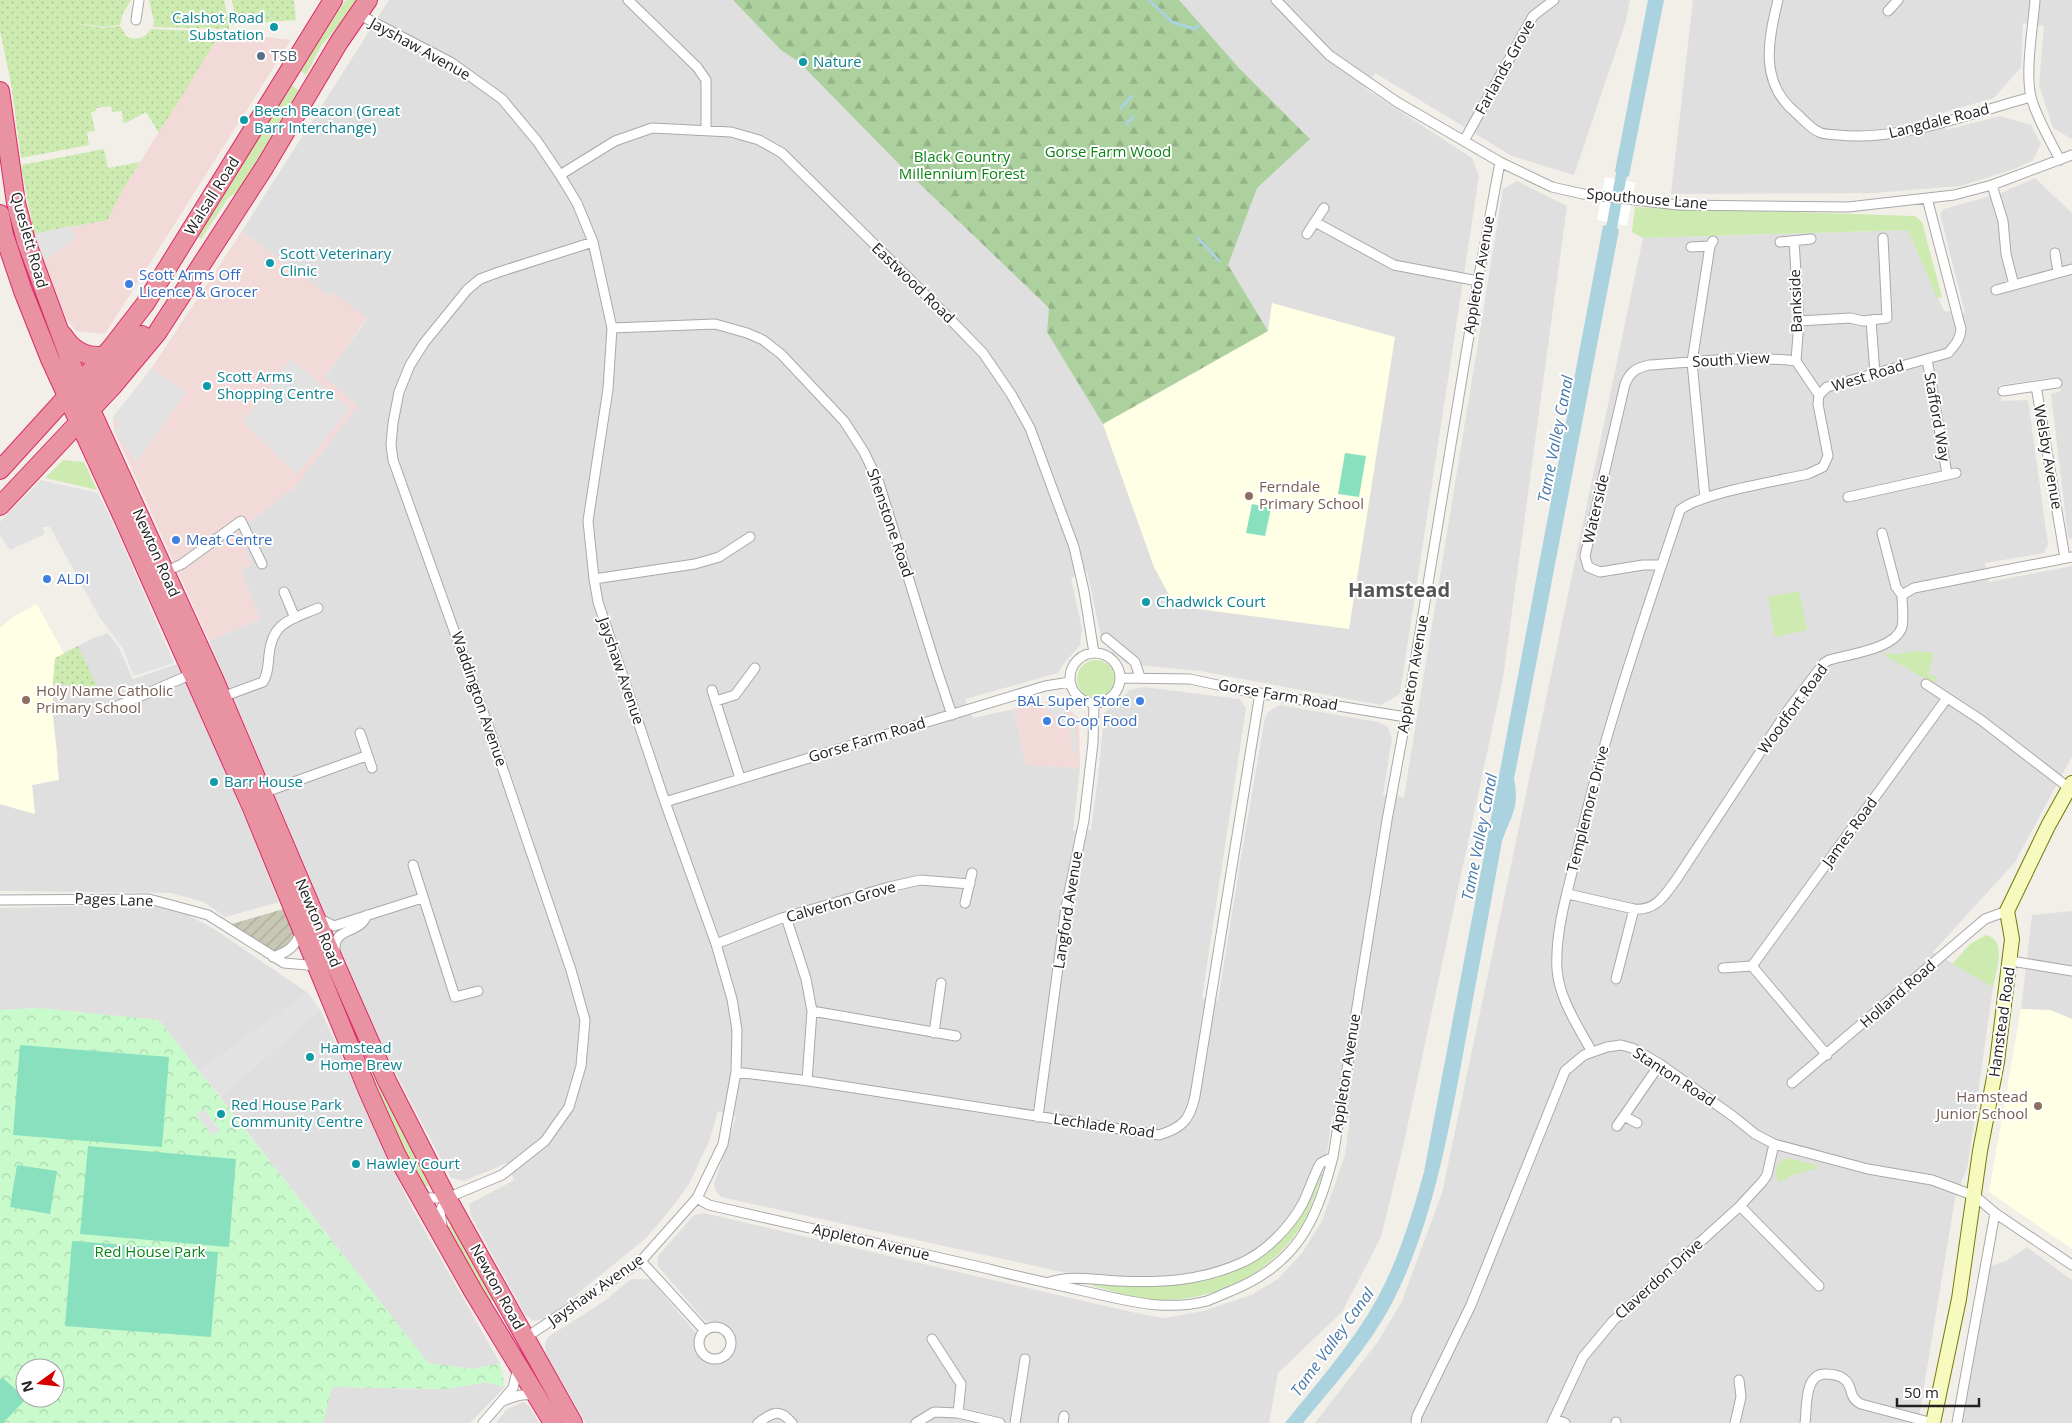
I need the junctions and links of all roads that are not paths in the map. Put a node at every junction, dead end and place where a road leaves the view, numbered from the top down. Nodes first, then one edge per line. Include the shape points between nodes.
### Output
1 (139, 0) edge
2 (628, 0) edge
3 (1276, 0) edge
4 (1554, 0) edge
5 (1778, 0) edge
6 (1898, 0) edge
7 (2035, 0) edge
8 (330, 1) edge
9 (363, 7) edge
10 (1888, 11) dead end
11 (136, 20) dead end
12 (286, 75) junction
13 (311, 90) junction
14 (0, 91) edge
15 (2031, 97) junction
16 (706, 130) junction
17 (1464, 141) junction
18 (2072, 155) edge
19 (2060, 160) junction
20 (1500, 162) junction
21 (560, 174) junction
22 (1992, 185) junction
23 (1927, 198) junction
24 (1324, 208) dead end
25 (0, 214) edge
26 (1315, 222) junction
27 (1307, 234) dead end
28 (1883, 238) dead end
29 (185, 239) junction
30 (1811, 239) dead end
31 (1794, 241) junction
32 (593, 242) junction
33 (1780, 242) dead end
34 (211, 246) junction
35 (1691, 247) dead end
36 (2055, 253) dead end
37 (36, 269) junction
38 (2072, 269) edge
39 (2058, 272) junction
40 (18, 275) junction
41 (1478, 281) junction
42 (2014, 285) junction
43 (1996, 290) dead end
44 (1871, 320) junction
45 (1798, 321) junction
46 (54, 323) junction
47 (612, 328) junction
48 (104, 356) junction
49 (1927, 359) junction
50 (1796, 361) junction
51 (1692, 362) junction
52 (1875, 374) junction
53 (1628, 377) joint
54 (2057, 383) dead end
55 (2036, 386) junction
56 (2003, 391) dead end
57 (1820, 395) junction
58 (79, 404) junction
59 (0, 470) edge
60 (0, 475) edge
61 (1848, 496) dead end
62 (1704, 498) junction
63 (0, 506) edge
64 (1882, 533) dead end
65 (750, 537) dead end
66 (2068, 558) edge
67 (262, 564) dead end
68 (1662, 565) junction
69 (164, 572) junction
70 (594, 579) junction
71 (284, 592) dead end
72 (1902, 595) junction
73 (318, 608) dead end
74 (295, 618) junction
75 (1106, 638) dead end
76 (1094, 653) junction
77 (755, 668) dead end
78 (192, 674) junction
79 (1140, 677) junction
80 (1120, 678) junction
81 (1070, 682) junction
82 (1926, 684) dead end
83 (712, 690) dead end
84 (1260, 693) junction
85 (222, 697) junction
86 (1947, 698) junction
87 (716, 701) junction
88 (1094, 704) junction
89 (115, 707) dead end
90 (952, 714) junction
91 (1406, 717) junction
92 (360, 733) dead end
93 (366, 756) junction
94 (372, 768) dead end
95 (740, 778) junction
96 (2070, 786) edge
97 (263, 793) junction
98 (665, 802) junction
99 (412, 865) dead end
100 (972, 873) dead end
101 (970, 884) junction
102 (1568, 894) junction
103 (422, 898) junction
104 (0, 900) edge
105 (964, 903) dead end
106 (1634, 909) junction
107 (2007, 912) junction
108 (316, 916) junction
109 (367, 916) junction
110 (786, 917) junction
111 (302, 930) junction
112 (716, 944) junction
113 (273, 957) junction
114 (2011, 961) junction
115 (335, 963) junction
116 (1752, 966) junction
117 (317, 968) junction
118 (1723, 968) dead end
119 (2072, 971) edge
120 (1616, 979) dead end
121 (941, 983) dead end
122 (478, 991) dead end
123 (812, 1011) junction
124 (934, 1033) junction
125 (956, 1036) dead end
126 (1592, 1052) junction
127 (1827, 1055) junction
128 (1660, 1064) junction
129 (736, 1072) junction
130 (807, 1081) junction
131 (1792, 1084) dead end
132 (1038, 1116) junction
133 (1624, 1116) junction
134 (1637, 1123) dead end
135 (1617, 1126) dead end
136 (1774, 1144) junction
137 (1333, 1157) junction
138 (415, 1189) junction
139 (1975, 1196) junction
140 (447, 1198) junction
141 (697, 1198) junction
142 (1740, 1206) junction
143 (1995, 1213) junction
144 (447, 1246) junction
145 (641, 1262) junction
146 (2072, 1265) edge
147 (1046, 1283) junction
148 (1819, 1286) dead end
149 (705, 1331) dead end
150 (525, 1338) junction
151 (932, 1339) dead end
152 (1025, 1359) dead end
153 (518, 1362) junction
154 (1739, 1380) dead end
155 (538, 1397) junction
156 (503, 1401) junction
157 (958, 1413) junction
158 (1553, 1421) edge
159 (483, 1423) edge
160 (553, 1423) edge
161 (573, 1423) edge
162 (758, 1423) edge
163 (792, 1423) edge
164 (916, 1423) edge
165 (1000, 1423) edge
166 (1015, 1423) edge
167 (1416, 1423) edge
168 (1565, 1423) edge
169 (1735, 1423) edge
170 (1805, 1423) edge
171 (1933, 1423) edge
172 (1957, 1423) edge

1 - 11 street
2 - 16 street via 706,80
3 - 17 street, Spouthouse Lane via 1329,55 1397,102
4 - 17 street, Farlands Grove via 1534,16
5 - 15 street, Langdale Road via 1769,34 1772,81 1790,109 1819,133 1846,136 1904,133
6 - 10 street
7 - 15 street via 2029,82
8 - 12 highway, Walsall Road
9 - 13 highway, Walsall Road
9 - 21 street, Jayshaw Avenue via 502,99
12 - 13 highway
12 - 29 highway, Walsall Road
13 - 34 highway, Walsall Road via 264,168
14 - 37 highway, Queslett Road via 16,204
15 - 19 street
16 - 21 street, Eastwood Road via 652,128 616,141
16 - 76 street, Eastwood Road via 731,132 759,140 782,153 983,353 1030,428 1059,506 1074,547
17 - 20 street, Spouthouse Lane
18 - 19 street, Spouthouse Lane
19 - 22 street, Spouthouse Lane
20 - 23 street, Spouthouse Lane via 1552,187 1678,205 1848,207
20 - 41 street, Appleton Avenue
21 - 32 street, Jayshaw Avenue via 577,203
22 - 23 street, Spouthouse Lane
22 - 42 street via 2003,221 2006,254
23 - 49 street, West Road via 1961,329 1959,340 1948,353
24 - 26 street
25 - 40 highway, Queslett Road
26 - 27 street
26 - 41 street via 1394,264
28 - 44 street via 1887,318
29 - 34 highway via 193,251 201,252
29 - 48 highway, Walsall Road via 145,304
30 - 31 street
31 - 33 street
31 - 45 street, Bankside
32 - 47 street, Jayshaw Avenue
32 - 140 street, Waddington Avenue via 498,272 480,279 467,290 410,365 398,392 393,424 393,460 572,970 585,1020 581,1066 569,1107 545,1141 502,1175
34 - 58 highway, Walsall Road via 183,294 124,373
35 - 51 street via 1711,244
36 - 39 street
37 - 40 highway via 34,280 27,283 22,282
37 - 46 highway, Queslett Road
38 - 39 street
39 - 42 street
40 - 58 highway, Queslett Road
41 - 91 street, Appleton Avenue
42 - 43 street
44 - 45 street
44 - 52 street
45 - 50 street, Bankside
46 - 48 highway via 79,352
46 - 58 highway, Queslett Road
47 - 70 street, Jayshaw Avenue via 608,390 588,521
47 - 90 street, Shenstone Road via 715,324 747,333 781,354 844,421 879,483
48 - 58 highway, Walsall Road
49 - 52 street, West Road
49 - 61 street, Stafford Way via 1952,473
50 - 51 street, South View via 1768,357
50 - 57 street
51 - 53 street, South View via 1639,367
51 - 62 street
52 - 57 street, West Road via 1827,387
53 - 68 street, Waterside via 1585,556 1588,567 1600,572
54 - 55 street, Welsby Avenue
55 - 56 street, Welsby Avenue
55 - 66 street, Welsby Avenue
57 - 62 street, West Road via 1818,404 1828,456 1823,467 1808,474
58 - 59 highway
58 - 60 highway
58 - 63 highway
58 - 69 highway, Newton Road
58 - 78 highway, Newton Road
62 - 68 street, West Road via 1680,510
64 - 72 street via 1896,587
65 - 70 street via 718,557 695,564
66 - 72 street via 1914,588
67 - 69 street via 241,521 182,564
68 - 102 street, Templemore Drive via 1599,763
69 - 85 highway, Newton Road
70 - 98 street, Jayshaw Avenue via 598,602
71 - 74 street
72 - 106 street, Woodfort Road via 1902,625 1898,636 1889,643 1824,663 1788,710 1676,880 1657,904 1645,910
73 - 74 street
74 - 85 street via 284,623 270,641 263,682
75 - 79 street via 1135,662
76 - 80 street via 1112,660
76 - 81 street via 1086,655 1073,666
77 - 87 street via 736,694
78 - 89 street
78 - 111 highway, Newton Road
79 - 80 street, Gorse Farm Road
79 - 84 street, Gorse Farm Road via 1190,679
80 - 88 street via 1115,693
81 - 88 street via 1074,693
81 - 90 street, Gorse Farm Road via 1045,686
82 - 86 street
83 - 87 street
84 - 91 street, Gorse Farm Road
84 - 132 street, Lechlade Road via 1192,1110 1185,1121 1172,1131 1159,1135
85 - 97 highway, Newton Road
86 - 96 street
86 - 116 street, James Road
87 - 95 street
88 - 132 street, Langford Avenue via 1084,820 1066,907
90 - 95 street, Gorse Farm Road
91 - 137 street, Appleton Avenue
92 - 93 street
93 - 94 street
93 - 97 street
95 - 98 street, Gorse Farm Road
96 - 107 main road
97 - 108 highway, Newton Road
98 - 112 street, Jayshaw Avenue
99 - 103 street
100 - 101 street
101 - 105 street
101 - 110 street, Calverton Grove via 920,880
102 - 106 street, Woodfort Road
102 - 126 street, Templemore Drive via 1558,936 1557,971 1568,1007
103 - 109 street
103 - 122 street via 455,997
104 - 113 street, Pages Lane via 149,899 208,915
106 - 120 street
107 - 114 main road, Hamstead Road via 2012,939
107 - 127 street, Holland Road via 1985,919
108 - 109 street via 334,926
108 - 115 highway, Newton Road
109 - 115 street via 361,926 338,937 334,944
110 - 112 street, Calverton Grove
110 - 123 street via 806,979
111 - 113 street via 288,952
111 - 117 highway, Newton Road
112 - 129 street, Jayshaw Avenue via 732,999
113 - 117 street, Pages Lane via 284,963
114 - 119 street
114 - 139 main road, Hamstead Road
115 - 140 highway, Newton Road via 387,1081
116 - 118 street
116 - 127 street
117 - 138 highway, Newton Road via 371,1098
121 - 124 street
123 - 124 street
123 - 130 street
124 - 125 street
126 - 128 street, Stanton Road via 1621,1045
126 - 167 street, Stanton Road via 1576,1060 1565,1071 1471,1305
127 - 131 street, Holland Road
128 - 133 street
128 - 136 street, Stanton Road via 1755,1134
129 - 130 street, Lechlade Road
129 - 141 street, Jayshaw Avenue via 723,1144
130 - 132 street, Lechlade Road
133 - 134 street
133 - 135 street
136 - 139 street, Stanton Road via 1868,1169 1932,1180
136 - 142 street, Claverdon Drive via 1767,1175
137 - 147 street, Appleton Avenue via 1320,1164 1303,1204 1282,1231 1264,1249 1243,1262 1189,1280 1132,1282 1074,1277
137 - 147 street, Appleton Avenue via 1325,1189 1299,1242 1269,1272 1253,1282 1207,1300 1166,1307
138 - 140 street, Waddington Avenue via 427,1198
138 - 144 highway, Newton Road
139 - 143 street, Stanton Road
139 - 171 main road, Hamstead Road via 1959,1299
140 - 144 street via 440,1212
140 - 150 highway, Newton Road
141 - 145 street, Jayshaw Avenue
141 - 147 street, Appleton Avenue via 709,1205
142 - 148 street via 1805,1280
142 - 158 street, Claverdon Drive via 1613,1321 1583,1357
143 - 146 street, Stanton Road
143 - 172 street
144 - 153 highway, Newton Road
145 - 149 street
145 - 150 street, Jayshaw Avenue
150 - 161 highway, Newton Road
151 - 157 street via 961,1384
152 - 166 street
153 - 155 highway, Newton Road
153 - 156 street via 516,1379
154 - 169 street via 1741,1397
155 - 156 street via 526,1394
155 - 160 highway, Newton Road
156 - 159 street
157 - 164 street via 934,1412
157 - 165 street
158 - 168 street
162 - 163 street via 778,1413
170 - 171 street via 1807,1393 1813,1379 1820,1374 1844,1379 1855,1401 1861,1404

